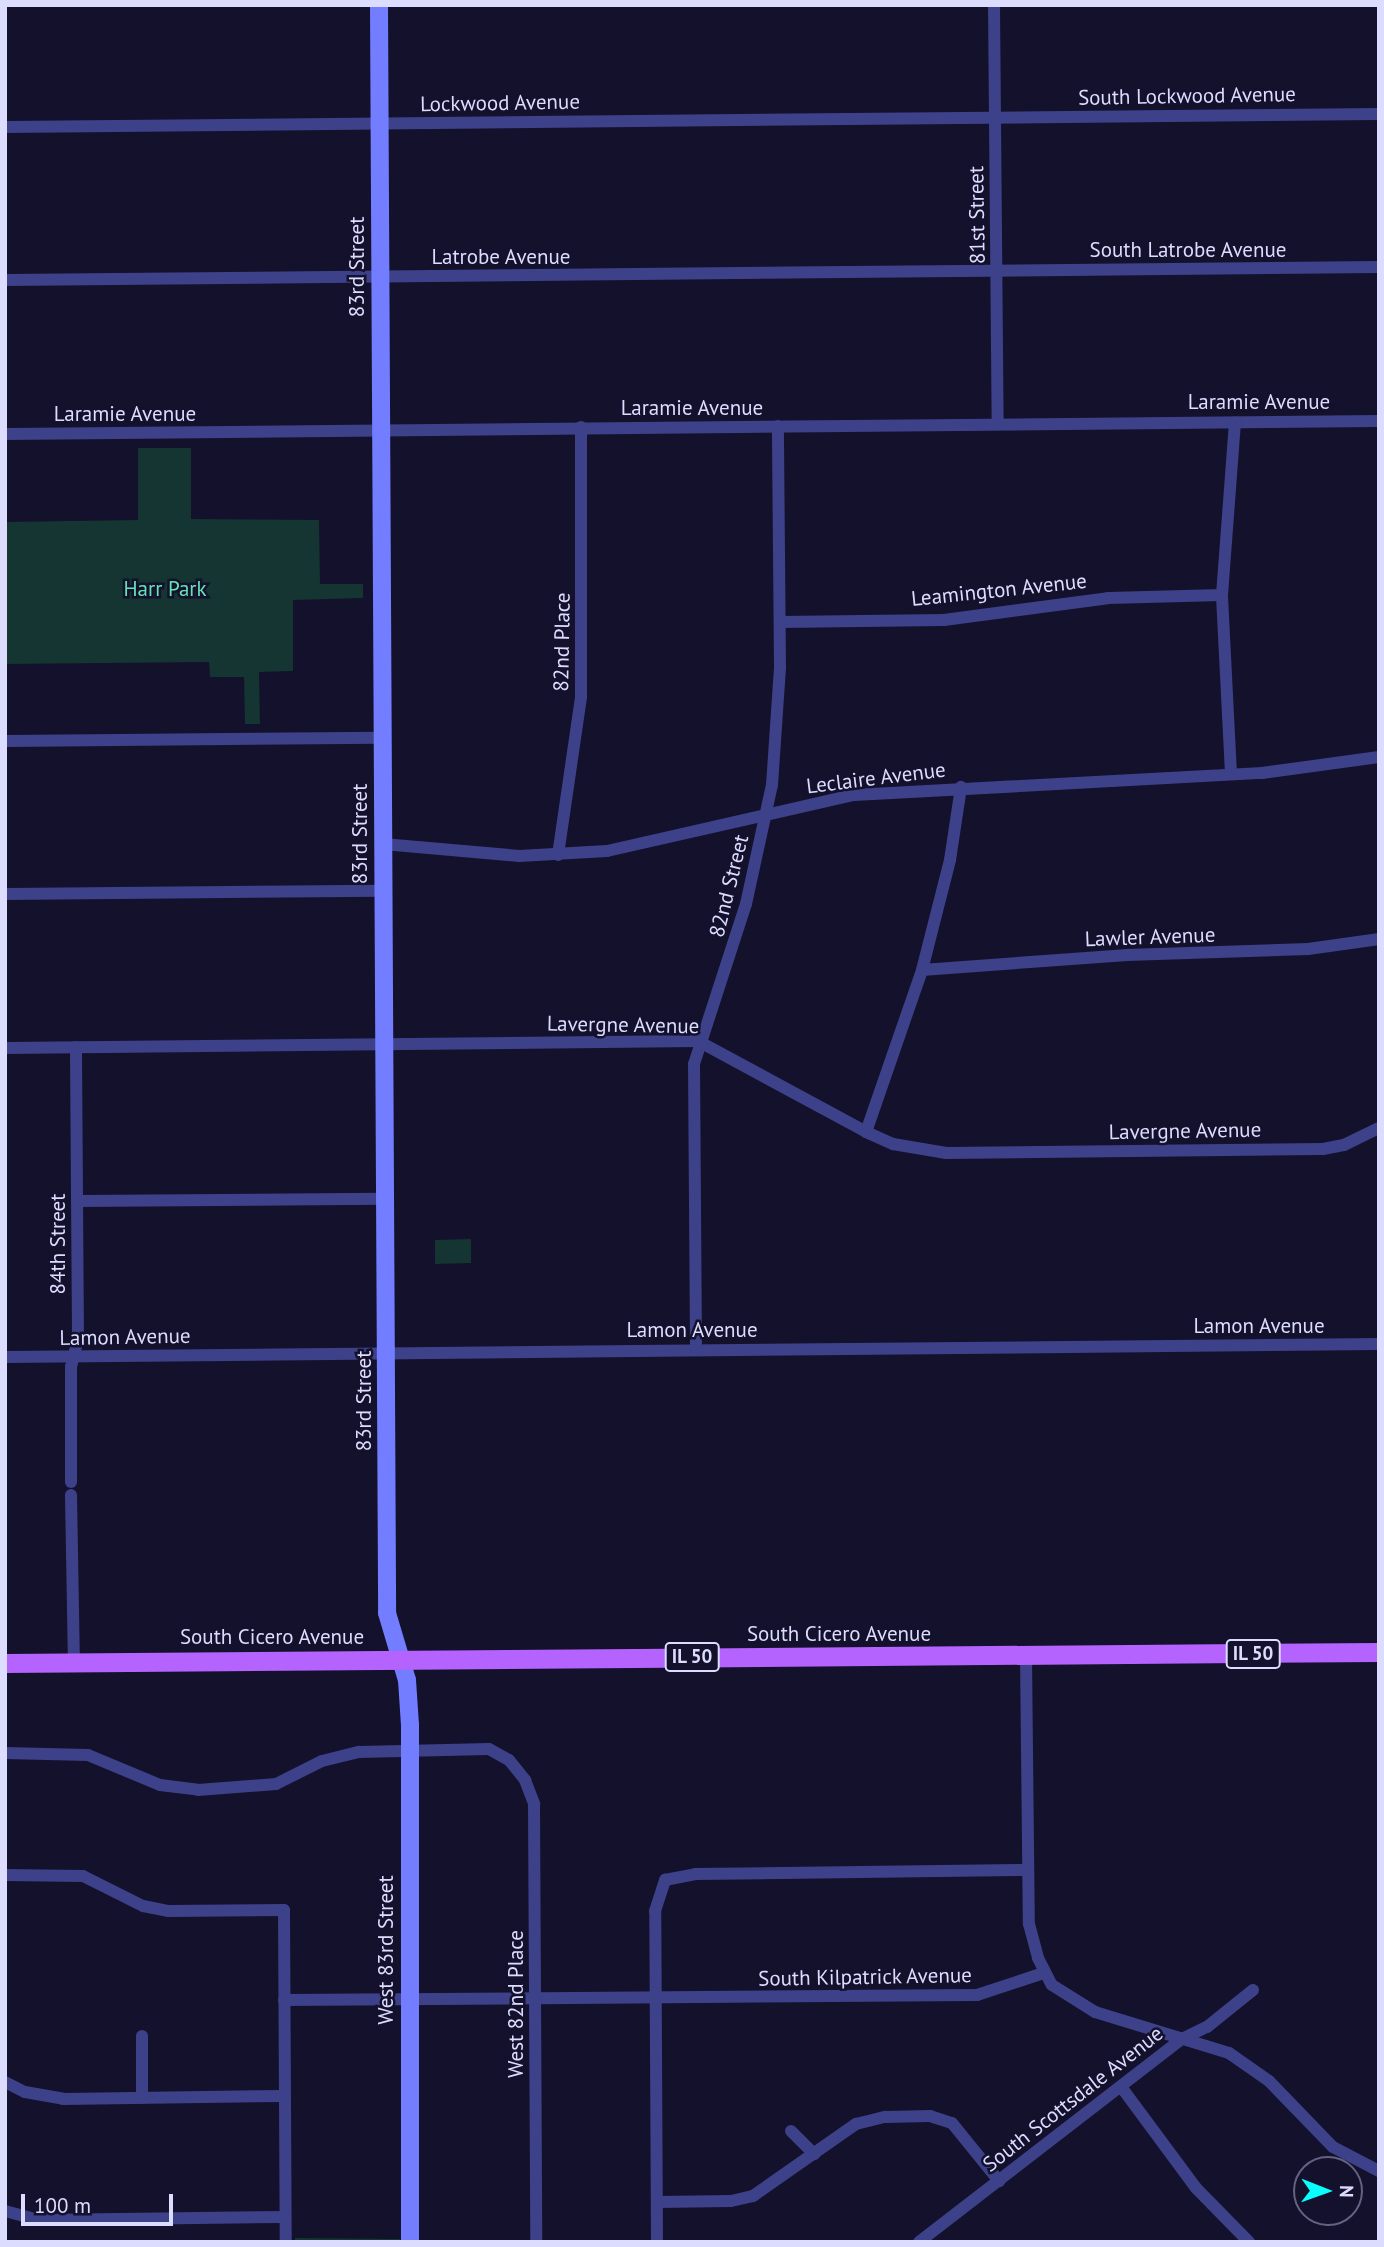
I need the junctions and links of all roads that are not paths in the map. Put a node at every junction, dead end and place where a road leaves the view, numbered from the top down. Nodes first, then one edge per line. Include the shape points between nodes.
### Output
1 (379, 5) edge
2 (994, 5) edge
3 (1379, 114) edge
4 (995, 117) junction
5 (379, 123) junction
6 (5, 127) edge
7 (1379, 267) edge
8 (997, 270) junction
9 (380, 277) junction
10 (5, 280) edge
11 (1379, 421) edge
12 (1235, 422) junction
13 (998, 424) junction
14 (778, 426) junction
15 (581, 428) junction
16 (381, 431) junction
17 (5, 434) edge
18 (1222, 595) junction
19 (780, 622) junction
20 (383, 738) junction
21 (5, 741) edge
22 (1379, 757) edge
23 (1231, 774) junction
24 (961, 787) junction
25 (767, 813) junction
26 (383, 844) junction
27 (558, 855) junction
28 (383, 891) junction
29 (5, 894) edge
30 (1379, 939) edge
31 (922, 970) junction
32 (698, 1041) junction
33 (384, 1045) junction
34 (76, 1047) junction
35 (5, 1048) edge
36 (1379, 1128) edge
37 (866, 1132) junction
38 (385, 1199) junction
39 (77, 1201) junction
40 (1379, 1344) edge
41 (696, 1349) junction
42 (387, 1352) junction
43 (5, 1357) edge
44 (74, 1357) junction
45 (1379, 1652) edge
46 (1026, 1655) junction
47 (402, 1660) junction
48 (5, 1662) edge
49 (74, 1662) junction
50 (409, 1750) junction
51 (5, 1753) edge
52 (1027, 1870) junction
53 (5, 1875) edge
54 (1044, 1973) junction
55 (1253, 1990) dead end
56 (536, 1998) junction
57 (656, 1998) junction
58 (284, 2000) junction
59 (409, 2000) junction
60 (142, 2036) dead end
61 (1182, 2039) junction
62 (5, 2082) edge
63 (1122, 2088) junction
64 (285, 2096) junction
65 (142, 2098) junction
66 (791, 2131) dead end
67 (814, 2154) junction
68 (1379, 2171) edge
69 (999, 2181) junction
70 (657, 2202) junction
71 (5, 2211) edge
72 (285, 2217) junction
73 (286, 2242) edge
74 (410, 2242) edge
75 (536, 2242) edge
76 (657, 2242) edge
77 (919, 2242) edge
78 (1249, 2242) edge

1 - 5 street, 83rd Street
2 - 4 street, 81st Street
3 - 4 street, South Lockwood Avenue
4 - 5 street, Lockwood Avenue
4 - 8 street, 81st Street
5 - 6 street, Lockwood Avenue
5 - 9 street, 83rd Street
7 - 8 street, South Latrobe Avenue
8 - 9 street, Latrobe Avenue
8 - 13 street, 81st Street
9 - 10 street, Latrobe Avenue
9 - 16 street, 83rd Street
11 - 12 street, Laramie Avenue
12 - 13 street, Laramie Avenue
12 - 18 street
13 - 14 street, Laramie Avenue
14 - 15 street, Laramie Avenue
14 - 19 street, 82nd Street
15 - 16 street, Laramie Avenue
15 - 27 street, 82nd Place via 581,697
16 - 17 street, Laramie Avenue
16 - 20 street, 83rd Street
18 - 19 street, Leamington Avenue via 1108,598 944,620
18 - 23 street
19 - 25 street, 82nd Street via 776,746
20 - 21 street
20 - 26 street, 83rd Street
22 - 23 street, Leclaire Avenue
23 - 24 street, Leclaire Avenue
24 - 25 street, Leclaire Avenue via 854,795
24 - 31 street via 950,860
25 - 27 street, Leclaire Avenue via 607,850
25 - 32 street, 82nd Street via 732,951
26 - 27 street, Leclaire Avenue
26 - 28 street, 83rd Street
28 - 29 street
28 - 33 street, 83rd Street
30 - 31 street, Lawler Avenue via 1308,948
31 - 37 street
32 - 33 street, Lavergne Avenue
32 - 37 street, Lavergne Avenue
32 - 41 street, 82nd Street via 694,1064
33 - 34 street, Lavergne Avenue
33 - 38 street, 83rd Street
34 - 35 street, Lavergne Avenue
34 - 39 street, 84th Street
36 - 37 street, Lavergne Avenue via 1344,1145 1322,1149 946,1153 893,1144
38 - 39 street
38 - 42 street, 83rd Street
39 - 44 street, 84th Street via 78,1339
40 - 41 street, Lamon Avenue
41 - 42 street, Lamon Avenue
42 - 44 street, Lamon Avenue
42 - 47 street, 83rd Street via 387,1613
43 - 44 street, Lamon Avenue
44 - 49 street, 84th Street
45 - 46 main road, South Cicero Avenue / IL 50
46 - 47 main road, South Cicero Avenue / IL 50
46 - 52 street
47 - 49 main road, South Cicero Avenue / IL 50
47 - 50 street, West 83rd Street
48 - 49 main road, South Cicero Avenue / IL 50
50 - 51 street via 339,1755 258,1787 198,1790 160,1784 88,1755
50 - 56 street, West 82nd Place via 489,1749 517,1769 534,1804
50 - 59 street, West 83rd Street
52 - 54 street via 1029,1924
52 - 57 street via 695,1874 665,1880 655,1912
53 - 58 street via 83,1876 143,1906 168,1910 284,1910
54 - 57 street, South Kilpatrick Avenue via 977,1996
54 - 61 street via 1063,1995 1086,2007
55 - 61 street, South Scottsdale Avenue via 1207,2027
56 - 57 street, South Kilpatrick Avenue
56 - 59 street, South Kilpatrick Avenue
56 - 75 street, West 82nd Place
57 - 70 street
58 - 59 street, South Kilpatrick Avenue
58 - 64 street
59 - 74 street, West 83rd Street
60 - 65 street
61 - 63 street, South Scottsdale Avenue
61 - 68 street via 1217,2047 1256,2070 1333,2147
62 - 65 street via 25,2092 63,2099
63 - 69 street, South Scottsdale Avenue
63 - 78 street via 1196,2188
64 - 65 street
64 - 72 street
66 - 67 street
67 - 69 street via 867,2119 930,2116 960,2129
67 - 70 street via 753,2196 731,2201
69 - 77 street, South Scottsdale Avenue
70 - 76 street
71 - 72 street via 39,2220
72 - 73 street

